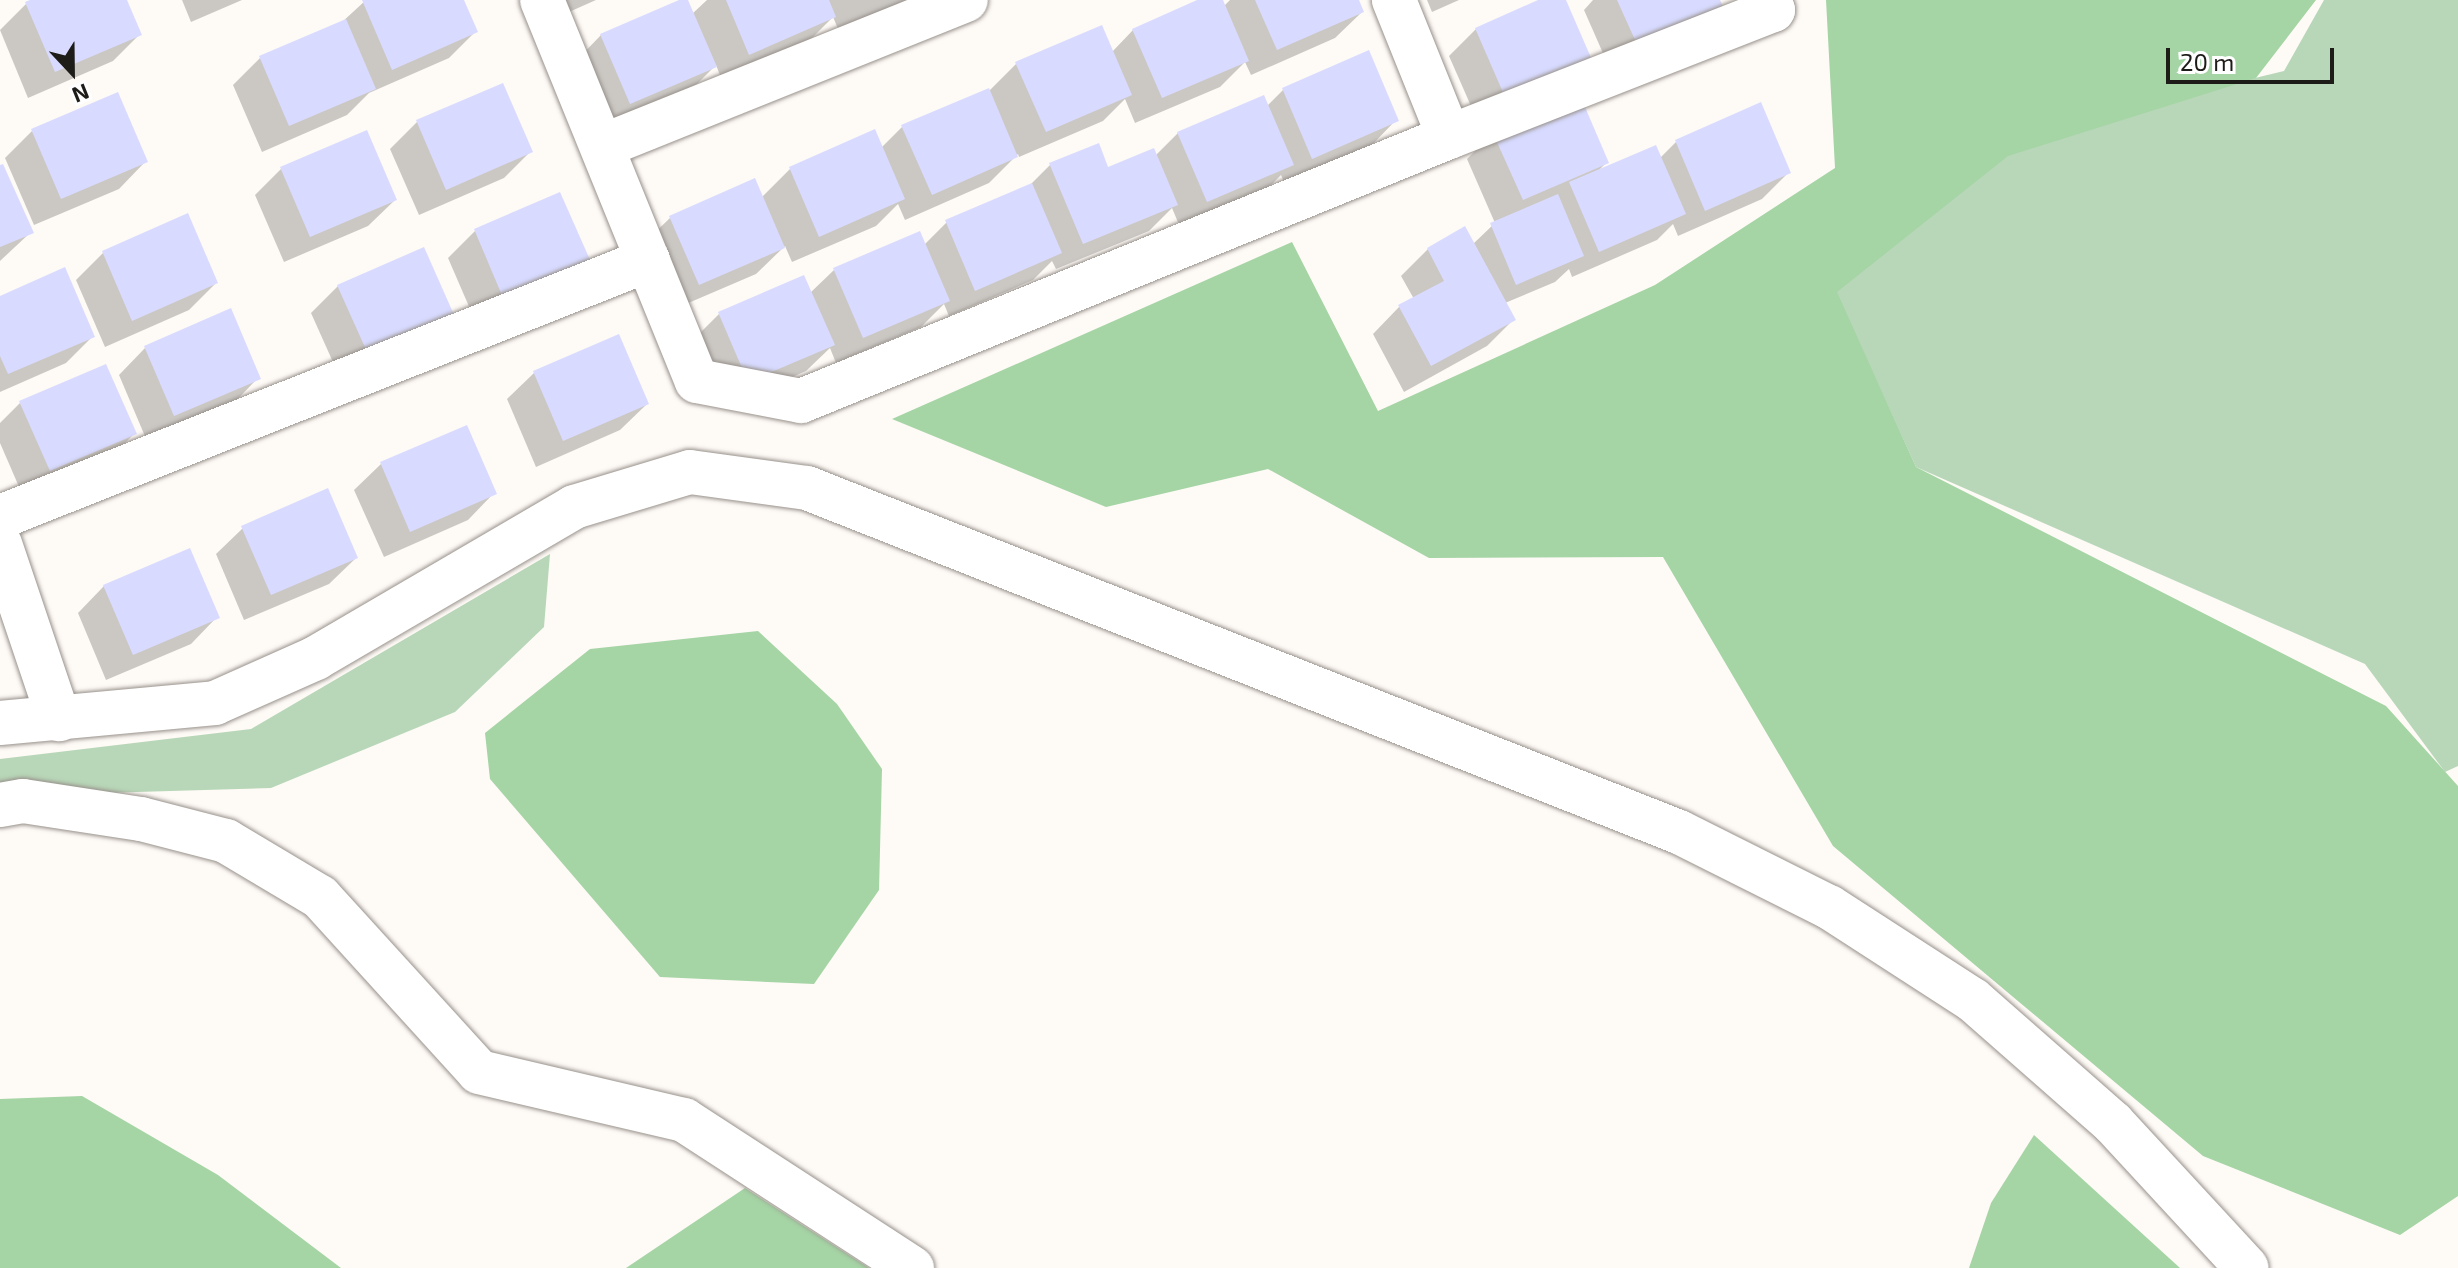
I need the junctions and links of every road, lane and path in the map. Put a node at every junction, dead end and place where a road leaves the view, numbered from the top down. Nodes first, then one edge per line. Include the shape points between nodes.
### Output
1 (542, 0) edge
2 (966, 0) edge
3 (1394, 0) edge
4 (1769, 0) edge
5 (1449, 137) junction
6 (603, 146) junction
7 (648, 260) junction
8 (0, 517) edge
9 (0, 544) edge
10 (59, 719) junction
11 (0, 723) edge
12 (0, 805) edge
13 (912, 1268) edge
14 (2247, 1268) edge

1 - 6 street
2 - 6 street
3 - 5 street
4 - 5 street via 1773,10
5 - 7 street via 801,401 697,381
6 - 7 street
7 - 8 street
9 - 10 street
10 - 11 street
10 - 14 street via 215,703 316,658 574,507 690,472 807,488 1679,832 1829,907 1973,1000 2113,1123
12 - 13 street via 23,801 141,819 226,841 320,897 479,1072 684,1120

